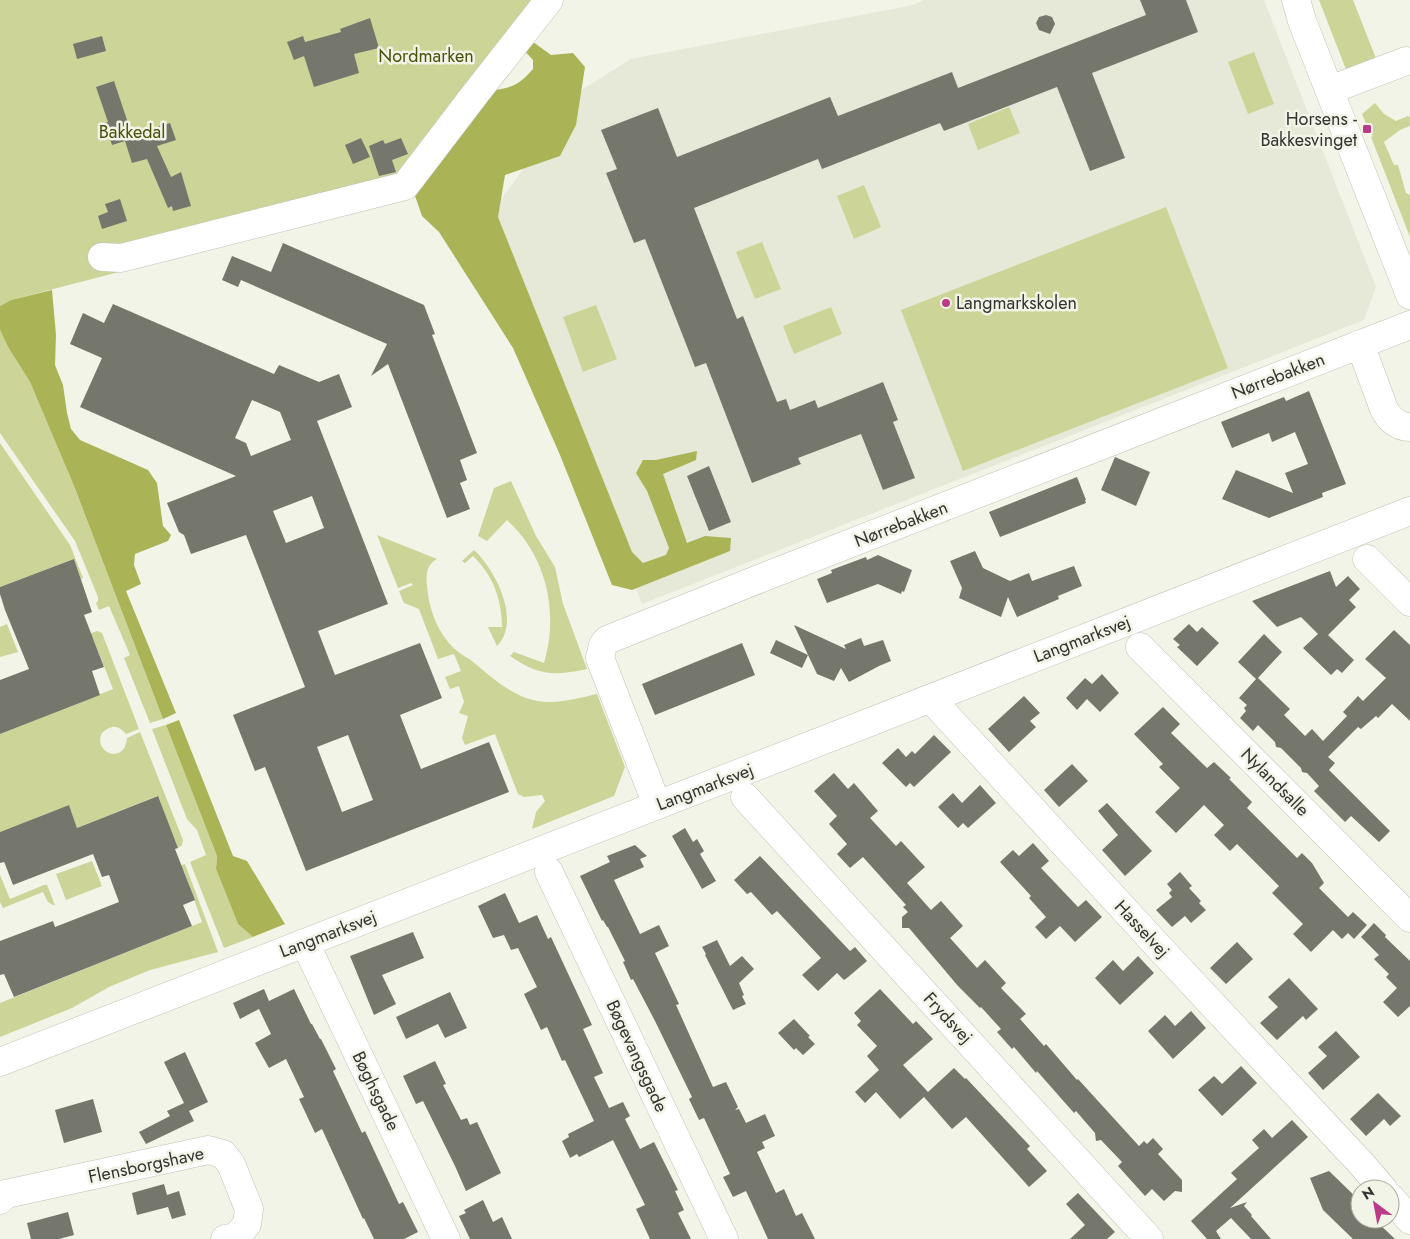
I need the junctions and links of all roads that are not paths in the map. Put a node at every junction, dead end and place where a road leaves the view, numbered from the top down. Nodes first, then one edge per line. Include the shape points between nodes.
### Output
1 (549, 0) edge
2 (1296, 0) edge
3 (1406, 61) dead end
4 (1330, 90) junction
5 (102, 258) dead end
6 (1410, 295) edge
7 (1410, 325) edge
8 (1360, 344) junction
9 (1410, 426) edge
10 (1410, 511) edge
11 (1367, 559) dead end
12 (1410, 602) edge
13 (1140, 646) dead end
14 (931, 699) junction
15 (745, 797) dead end
16 (657, 805) junction
17 (549, 872) dead end
18 (1410, 918) edge
19 (305, 943) junction
20 (0, 1062) edge
21 (1374, 1179) edge
22 (0, 1200) edge
23 (1400, 1208) edge
24 (1410, 1220) edge
25 (226, 1239) edge
26 (446, 1239) edge
27 (724, 1239) edge
28 (1150, 1239) edge

1 - 5 street via 406,186 122,258
2 - 4 street
3 - 4 street
4 - 6 street
7 - 8 street, Nørrebakken
8 - 9 street via 1388,417 1404,427
8 - 16 street, Nørrebakken via 607,640 600,658
10 - 14 street, Langmarksvej
11 - 12 street
13 - 18 street, Nylandsalle
14 - 16 street, Langmarksvej
14 - 21 street, Hasselvej
15 - 28 street, Frydsvej
16 - 19 street, Langmarksvej
17 - 27 street, Bøgevangsgade
19 - 20 street, Langmarksvej
19 - 26 street, Bøghsgade
22 - 25 street, Flensborgshave via 6,1194 208,1150 223,1154 230,1164 249,1209 247,1224 236,1236
23 - 24 street

